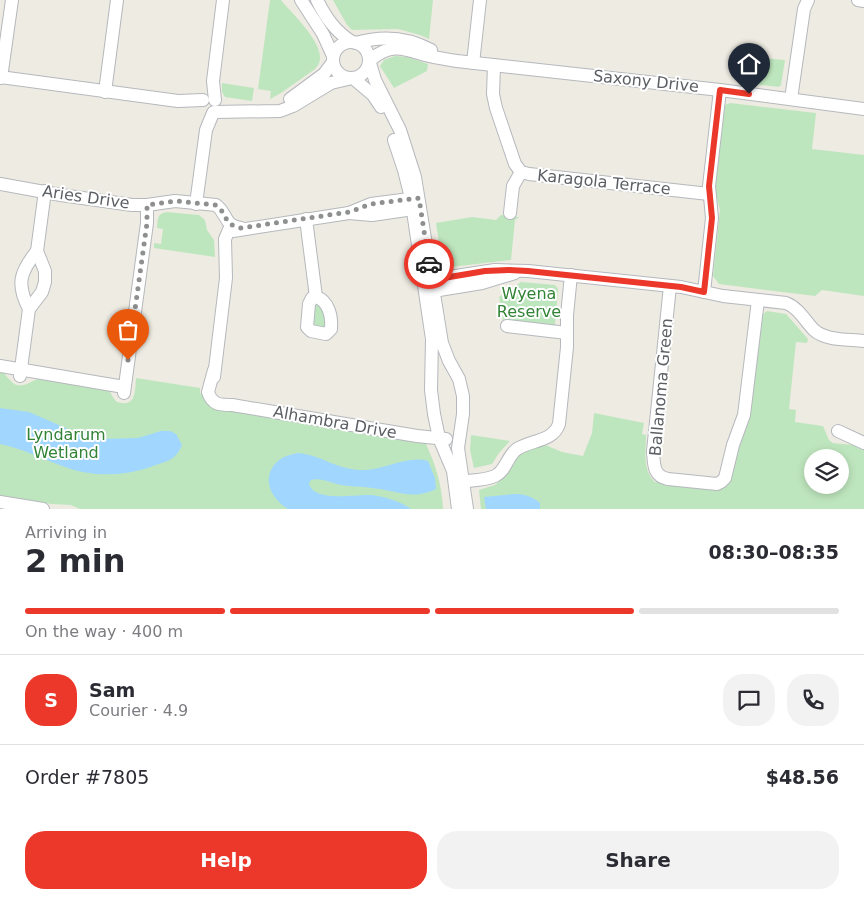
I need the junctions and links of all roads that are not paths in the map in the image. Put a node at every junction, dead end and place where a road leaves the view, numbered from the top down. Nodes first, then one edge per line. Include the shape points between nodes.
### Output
1 (12, 0) edge
2 (117, 0) edge
3 (223, 0) edge
4 (301, 0) edge
5 (317, 0) edge
6 (480, 0) edge
7 (858, 0) edge
8 (806, 1) edge
9 (864, 1) edge
10 (354, 42) junction
11 (333, 59) junction
12 (457, 61) junction
13 (370, 62) junction
14 (473, 63) junction
15 (494, 65) junction
16 (1, 78) edge
17 (351, 79) junction
18 (720, 90) junction
19 (105, 92) junction
20 (791, 99) junction
21 (209, 106) junction
22 (864, 109) edge
23 (261, 112) junction
24 (521, 172) junction
25 (0, 184) edge
26 (45, 192) junction
27 (709, 194) junction
28 (416, 203) junction
29 (199, 204) junction
30 (147, 205) junction
31 (510, 213) dead end
32 (306, 219) junction
33 (233, 228) junction
34 (37, 251) junction
35 (571, 275) junction
36 (428, 286) junction
37 (670, 286) junction
38 (704, 292) junction
39 (316, 297) dead end
40 (758, 300) junction
41 (29, 309) junction
42 (507, 326) dead end
43 (567, 333) junction
44 (864, 340) edge
45 (0, 366) edge
46 (21, 372) junction
47 (838, 431) dead end
48 (439, 438) junction
49 (458, 441) junction
50 (864, 443) edge
51 (460, 482) junction
52 (0, 502) edge
53 (43, 509) edge
54 (458, 509) edge
55 (467, 509) edge

1 - 16 street
2 - 19 street
3 - 21 street
4 - 11 street via 323,34
5 - 10 street via 332,26
6 - 14 street
7 - 9 street
8 - 20 street
10 - 11 street via 340,46
10 - 12 street, Saxony Drive via 387,38 406,40
10 - 13 street via 366,49
11 - 17 street via 338,73
11 - 23 street via 324,74 303,90
12 - 13 street, Saxony Drive via 397,48 383,51
12 - 14 street, Saxony Drive
13 - 17 street via 365,74
13 - 28 street via 408,153
14 - 15 street, Saxony Drive
15 - 18 street, Saxony Drive
15 - 24 street, Karagola Terrace via 496,108 515,164
16 - 19 street
17 - 23 street via 331,83 280,111
17 - 28 street via 379,103
18 - 20 street, Saxony Drive
18 - 27 street
19 - 21 street
20 - 22 street, Saxony Drive
21 - 23 street
21 - 29 street
24 - 27 street, Karagola Terrace
24 - 31 street via 513,186
25 - 26 street, Aries Drive
26 - 30 street, Aries Drive
26 - 34 street
27 - 38 street via 712,218
28 - 32 street via 371,204 349,212
28 - 36 street
29 - 30 street, Aries Drive via 176,201
29 - 33 street, Aries Drive via 220,208
30 - 46 street via 124,390
32 - 33 street
32 - 39 street
33 - 48 street, Alhambra Drive via 225,239 226,278 214,370 215,392 220,399 232,405
34 - 41 street via 45,271 45,282 42,292
34 - 41 street via 20,279
35 - 36 street via 496,270
35 - 37 street
35 - 43 street
36 - 48 street via 433,352 432,403
36 - 49 street via 442,343 459,379 463,396
37 - 38 street
37 - 40 street, Ballanoma Green via 653,451 656,472 668,479 717,484 725,478 730,452 744,415
38 - 40 street
40 - 44 street via 791,305 823,336
41 - 46 street
42 - 43 street
43 - 51 street via 556,431 516,450 498,475
45 - 46 street
47 - 50 street
48 - 49 street, Alhambra Drive
48 - 51 street
49 - 51 street
51 - 54 street
51 - 55 street
52 - 53 street

